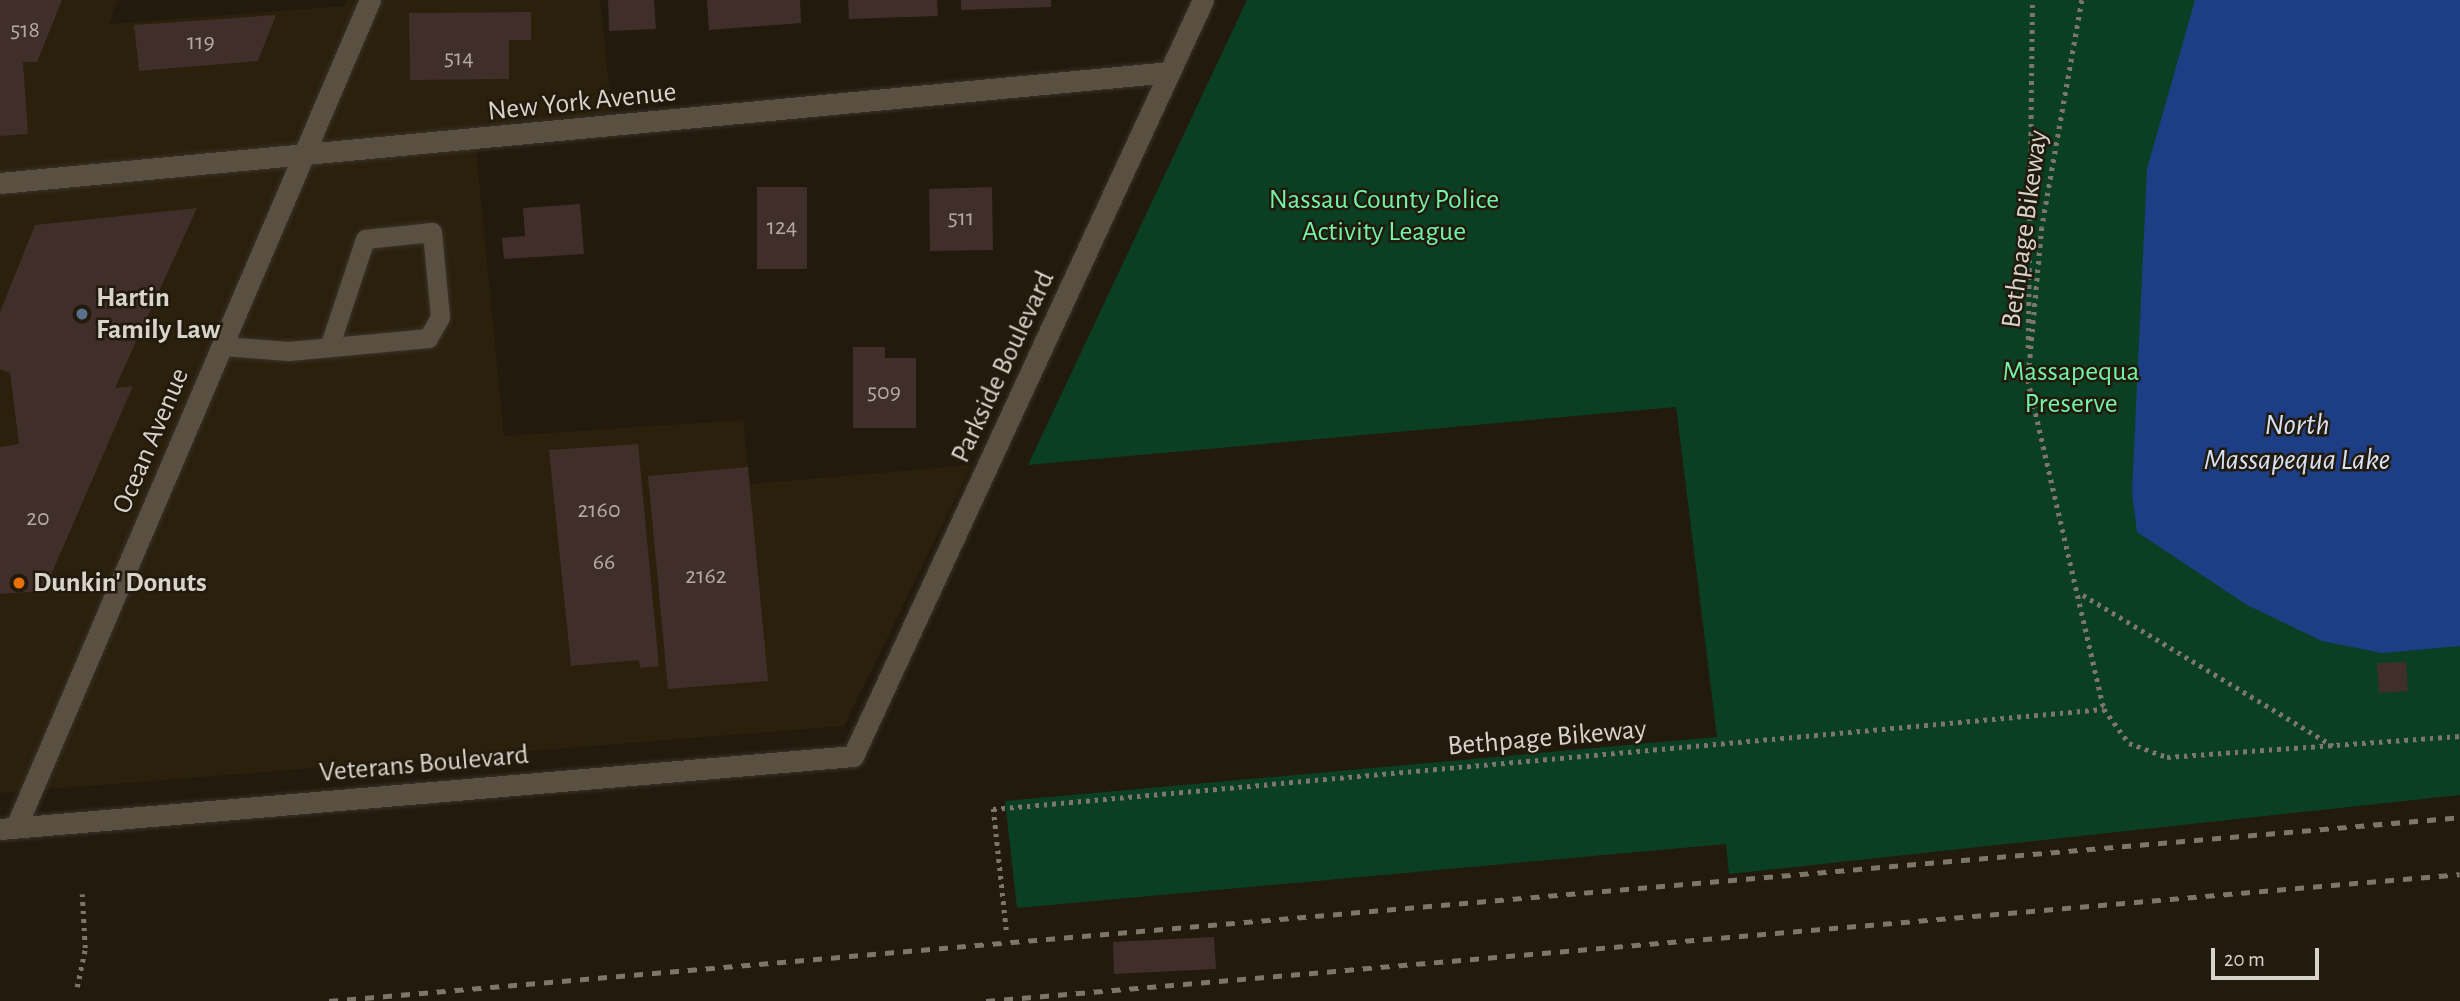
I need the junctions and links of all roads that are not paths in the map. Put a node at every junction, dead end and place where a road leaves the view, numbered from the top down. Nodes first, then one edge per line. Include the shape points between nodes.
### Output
1 (370, 0) edge
2 (1203, 0) edge
3 (1170, 72) junction
4 (302, 159) junction
5 (0, 183) edge
6 (222, 346) junction
7 (329, 348) junction
8 (853, 756) joint
9 (8, 828) edge

1 - 4 street, Ocean Avenue
2 - 3 street, Parkside Boulevard
3 - 4 street, New York Avenue
3 - 8 street, Parkside Boulevard
4 - 5 street, New York Avenue
4 - 6 street, Ocean Avenue
6 - 7 lane
6 - 9 street, Ocean Avenue
7 - 7 lane via 428,338 440,317 432,232 365,239
8 - 9 street, Veterans Boulevard

